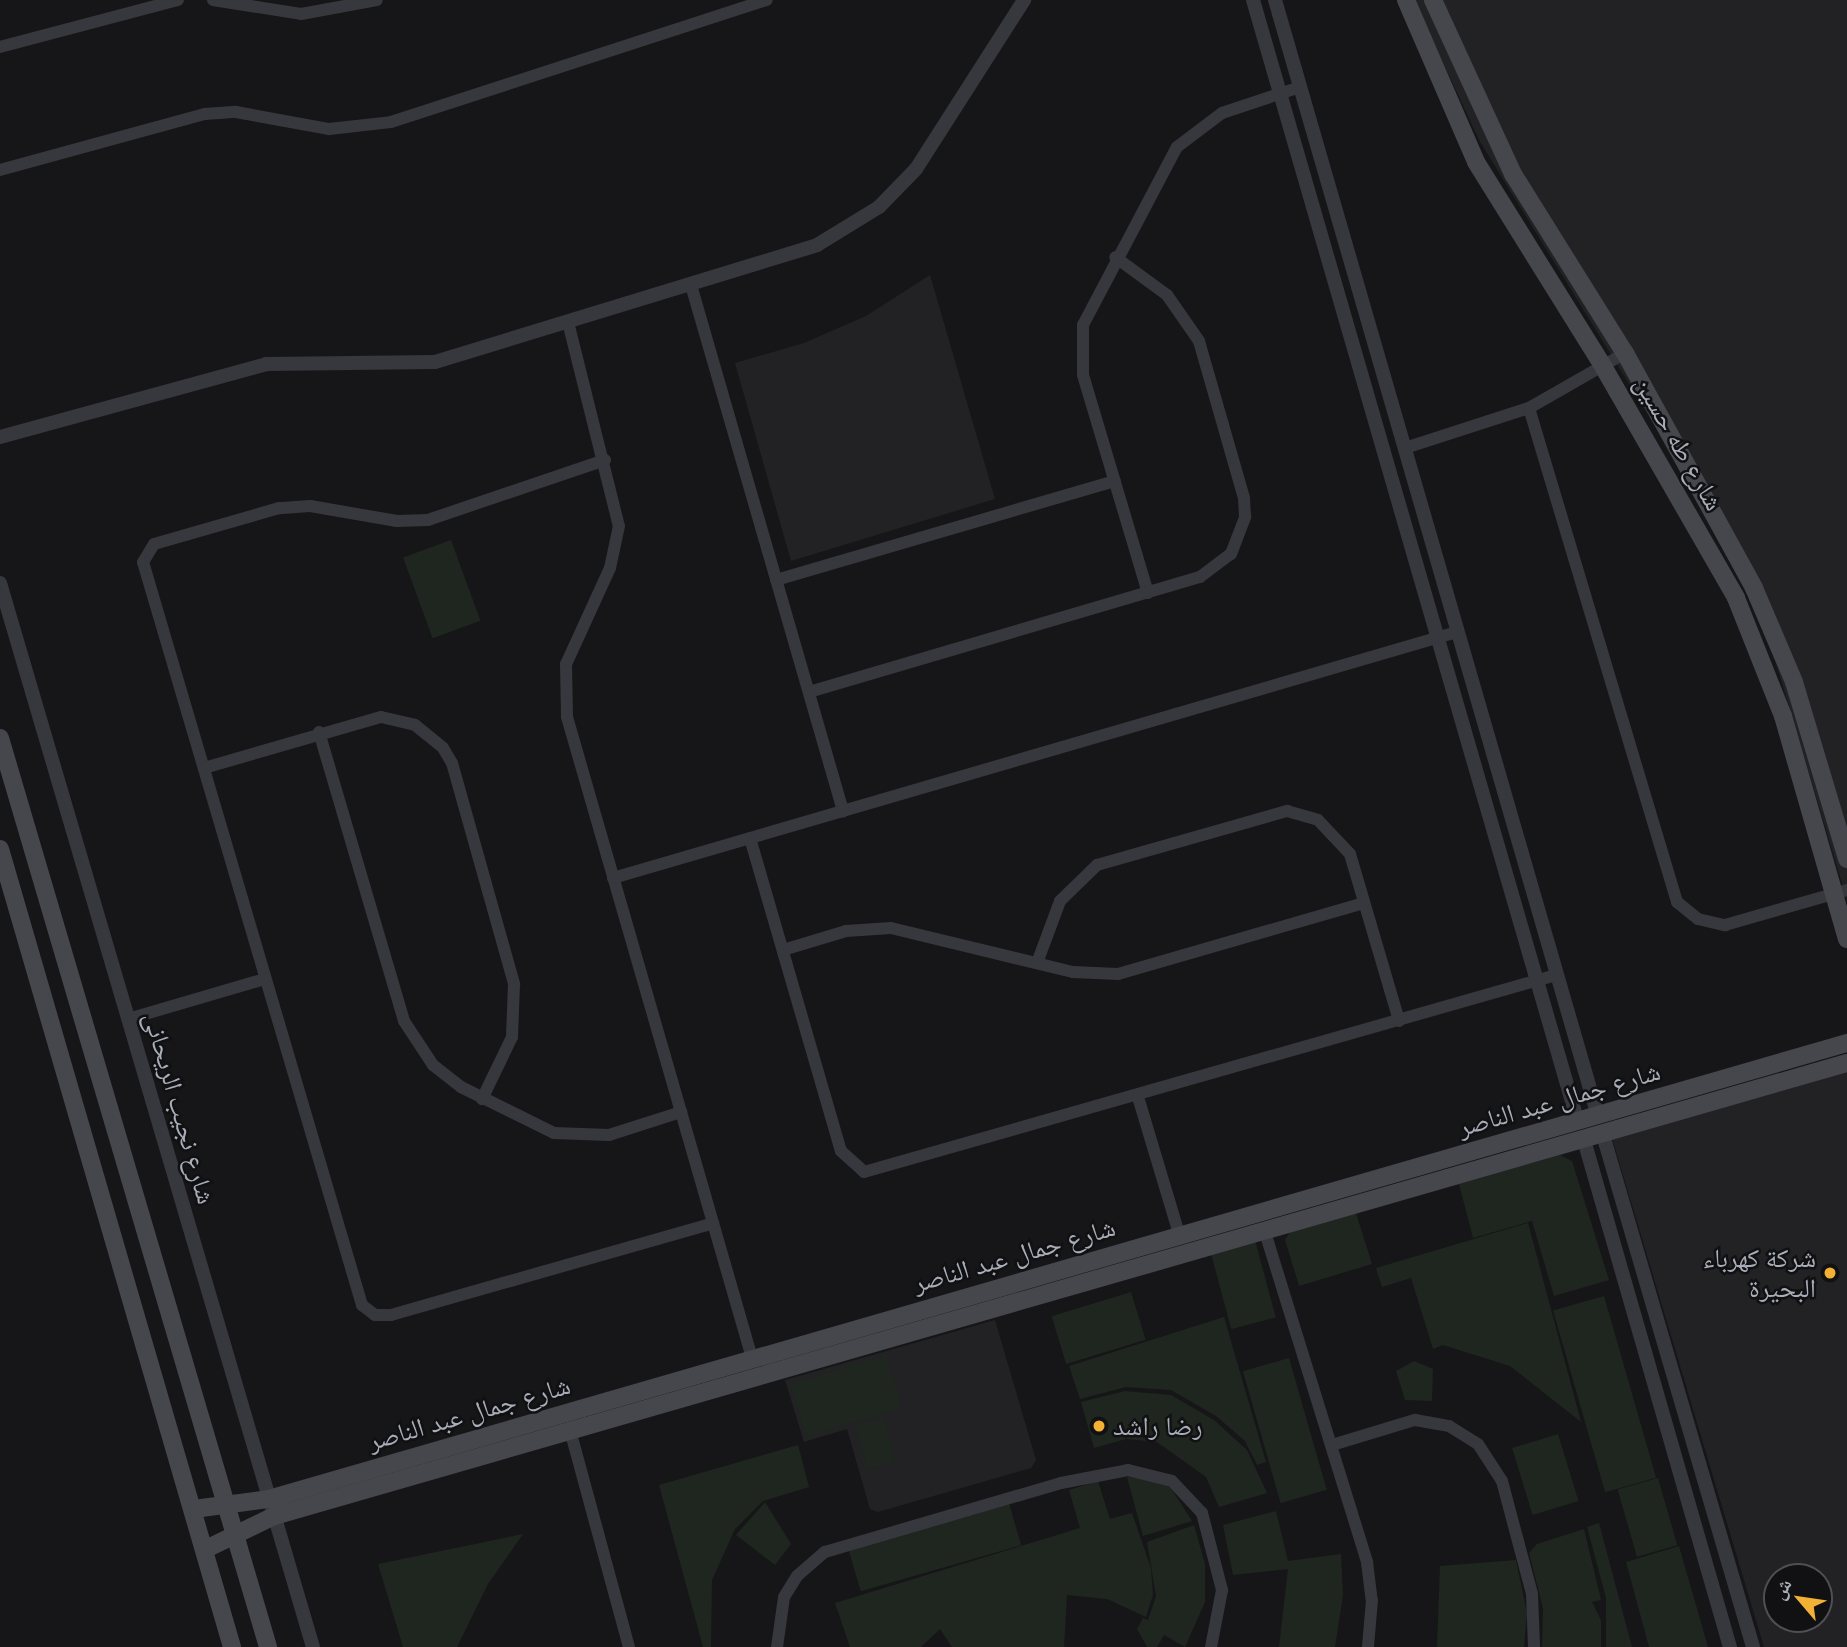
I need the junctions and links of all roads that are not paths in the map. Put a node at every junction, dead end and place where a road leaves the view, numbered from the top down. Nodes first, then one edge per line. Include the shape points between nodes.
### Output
1 (178, 0) edge
2 (213, 0) edge
3 (377, 0) edge
4 (767, 0) edge
5 (1024, 0) edge
6 (1253, 0) edge
7 (1275, 0) edge
8 (1406, 0) edge
9 (1433, 0) edge
10 (0, 47) edge
11 (1300, 87) junction
12 (1279, 94) junction
13 (0, 170) edge
14 (1115, 257) junction
15 (691, 285) junction
16 (568, 322) junction
17 (1625, 353) junction
18 (1604, 368) junction
19 (1529, 408) junction
20 (0, 437) edge
21 (1405, 448) junction
22 (605, 460) junction
23 (1115, 481) junction
24 (776, 580) junction
25 (0, 583) edge
26 (1148, 593) junction
27 (1457, 632) junction
28 (1436, 638) junction
29 (809, 692) junction
30 (319, 732) junction
31 (0, 738) edge
32 (204, 768) junction
33 (843, 811) junction
34 (750, 838) junction
35 (0, 849) edge
36 (1847, 859) edge
37 (613, 878) junction
38 (1841, 892) edge
39 (1364, 903) junction
40 (1847, 939) edge
41 (783, 950) junction
42 (1037, 963) junction
43 (1556, 975) junction
44 (265, 979) junction
45 (1536, 981) junction
46 (128, 1019) junction
47 (1399, 1021) junction
48 (1847, 1043) edge
49 (1847, 1063) edge
50 (1773, 1065) junction
51 (1779, 1083) junction
52 (1138, 1097) junction
53 (482, 1098) junction
54 (681, 1112) junction
55 (1598, 1116) junction
56 (1578, 1122) junction
57 (1603, 1135) junction
58 (1584, 1140) junction
59 (1414, 1167) junction
60 (1386, 1175) junction
61 (1419, 1186) junction
62 (1391, 1194) junction
63 (713, 1223) junction
64 (1264, 1229) junction
65 (1179, 1234) junction
66 (752, 1358) junction
67 (570, 1430) junction
68 (1332, 1445) junction
69 (368, 1479) junction
70 (226, 1503) junction
71 (271, 1507) junction
72 (194, 1509) junction
73 (236, 1537) junction
74 (206, 1549) junction
75 (232, 1647) edge
76 (268, 1647) edge
77 (313, 1647) edge
78 (629, 1647) edge
79 (777, 1647) edge
80 (1211, 1647) edge
81 (1368, 1647) edge
82 (1534, 1647) edge
83 (1730, 1647) edge
84 (1753, 1647) edge

1 - 10 street
2 - 3 street via 301,14
4 - 13 street via 391,121 329,130 236,112 205,114
5 - 15 street via 932,148 879,206 817,245
6 - 12 street
7 - 11 street
8 - 18 main road, شارع طه حسين via 1476,162
9 - 17 main road, شارع طه حسين via 1513,174
11 - 12 street
11 - 21 street
12 - 14 street via 1222,113 1190,133
12 - 28 street
14 - 23 street via 1088,309 1080,342 1083,375
14 - 26 street via 1167,295 1189,322 1244,498 1241,537 1217,568
15 - 16 street
15 - 24 street
16 - 20 street via 426,363 266,363
16 - 22 street
17 - 18 street
17 - 36 main road, شارع طه حسين via 1770,623 1802,706
18 - 19 street
18 - 38 main road, شارع طه حسين via 1712,553 1757,644
19 - 21 street
19 - 38 street via 1677,902 1698,919 1725,925
21 - 27 street
22 - 32 street via 428,520 397,522 295,506 150,546 143,562
22 - 37 street via 617,505 616,547 572,646 563,700
23 - 24 street
23 - 26 street
24 - 29 street
25 - 46 street, شارع نجيب الريحانى
26 - 29 street
27 - 28 street
27 - 43 street
28 - 33 street
28 - 45 street
29 - 33 street
30 - 32 street
30 - 53 street via 404,1021 433,1065
30 - 53 street via 363,719 398,719 430,735 453,763 516,1002 512,1037
31 - 70 main road
32 - 44 street
33 - 34 street
34 - 37 street
34 - 41 street
35 - 72 main road
37 - 54 street
38 - 40 main road, شارع طه حسين
39 - 42 street via 1133,972 1088,974
39 - 42 street via 1350,854 1331,829 1303,814 1271,812 1112,856 1084,873 1059,901
39 - 47 street
41 - 42 street via 846,931 891,928
41 - 52 street via 841,1151 864,1172
43 - 45 street
43 - 55 street
44 - 46 street
44 - 63 street via 358,1297 375,1315 391,1315
45 - 47 street
45 - 56 street
46 - 71 street, شارع نجيب الريحانى
47 - 52 street
48 - 50 main road, شارع جمال عبد الناصر
49 - 51 main road, شارع جمال عبد الناصر
50 - 51 main road
50 - 55 main road, شارع جمال عبد الناصر
51 - 57 main road, شارع جمال عبد الناصر
52 - 65 street
53 - 54 street via 536,1127 572,1136 609,1135
54 - 63 street
55 - 56 main road, شارع جمال عبد الناصر
56 - 59 main road, شارع جمال عبد الناصر
57 - 58 main road, شارع جمال عبد الناصر
57 - 84 street
58 - 61 main road, شارع جمال عبد الناصر
58 - 83 street
59 - 60 main road, شارع جمال عبد الناصر
59 - 61 main road
60 - 62 main road
60 - 65 main road, شارع جمال عبد الناصر
61 - 62 main road, شارع جمال عبد الناصر
62 - 64 main road, شارع جمال عبد الناصر
63 - 66 street
64 - 67 main road, شارع جمال عبد الناصر
64 - 68 street
65 - 66 main road, شارع جمال عبد الناصر
66 - 69 main road, شارع جمال عبد الناصر
67 - 69 main road, شارع جمال عبد الناصر
67 - 78 street
68 - 81 street via 1367,1562 1372,1600
68 - 82 street via 1415,1420 1449,1426 1478,1444 1502,1481 1532,1594
69 - 71 main road, شارع جمال عبد الناصر
70 - 71 main road, شارع جمال عبد الناصر
70 - 72 main road, شارع جمال عبد الناصر
70 - 73 main road
71 - 73 main road, شارع جمال عبد الناصر
71 - 77 street, شارع نجيب الريحانى
72 - 74 main road
73 - 74 main road, شارع جمال عبد الناصر
73 - 76 main road
74 - 75 main road
79 - 80 street via 784,1597 797,1576 825,1552 1061,1483 1128,1470 1172,1481 1202,1513 1222,1590

